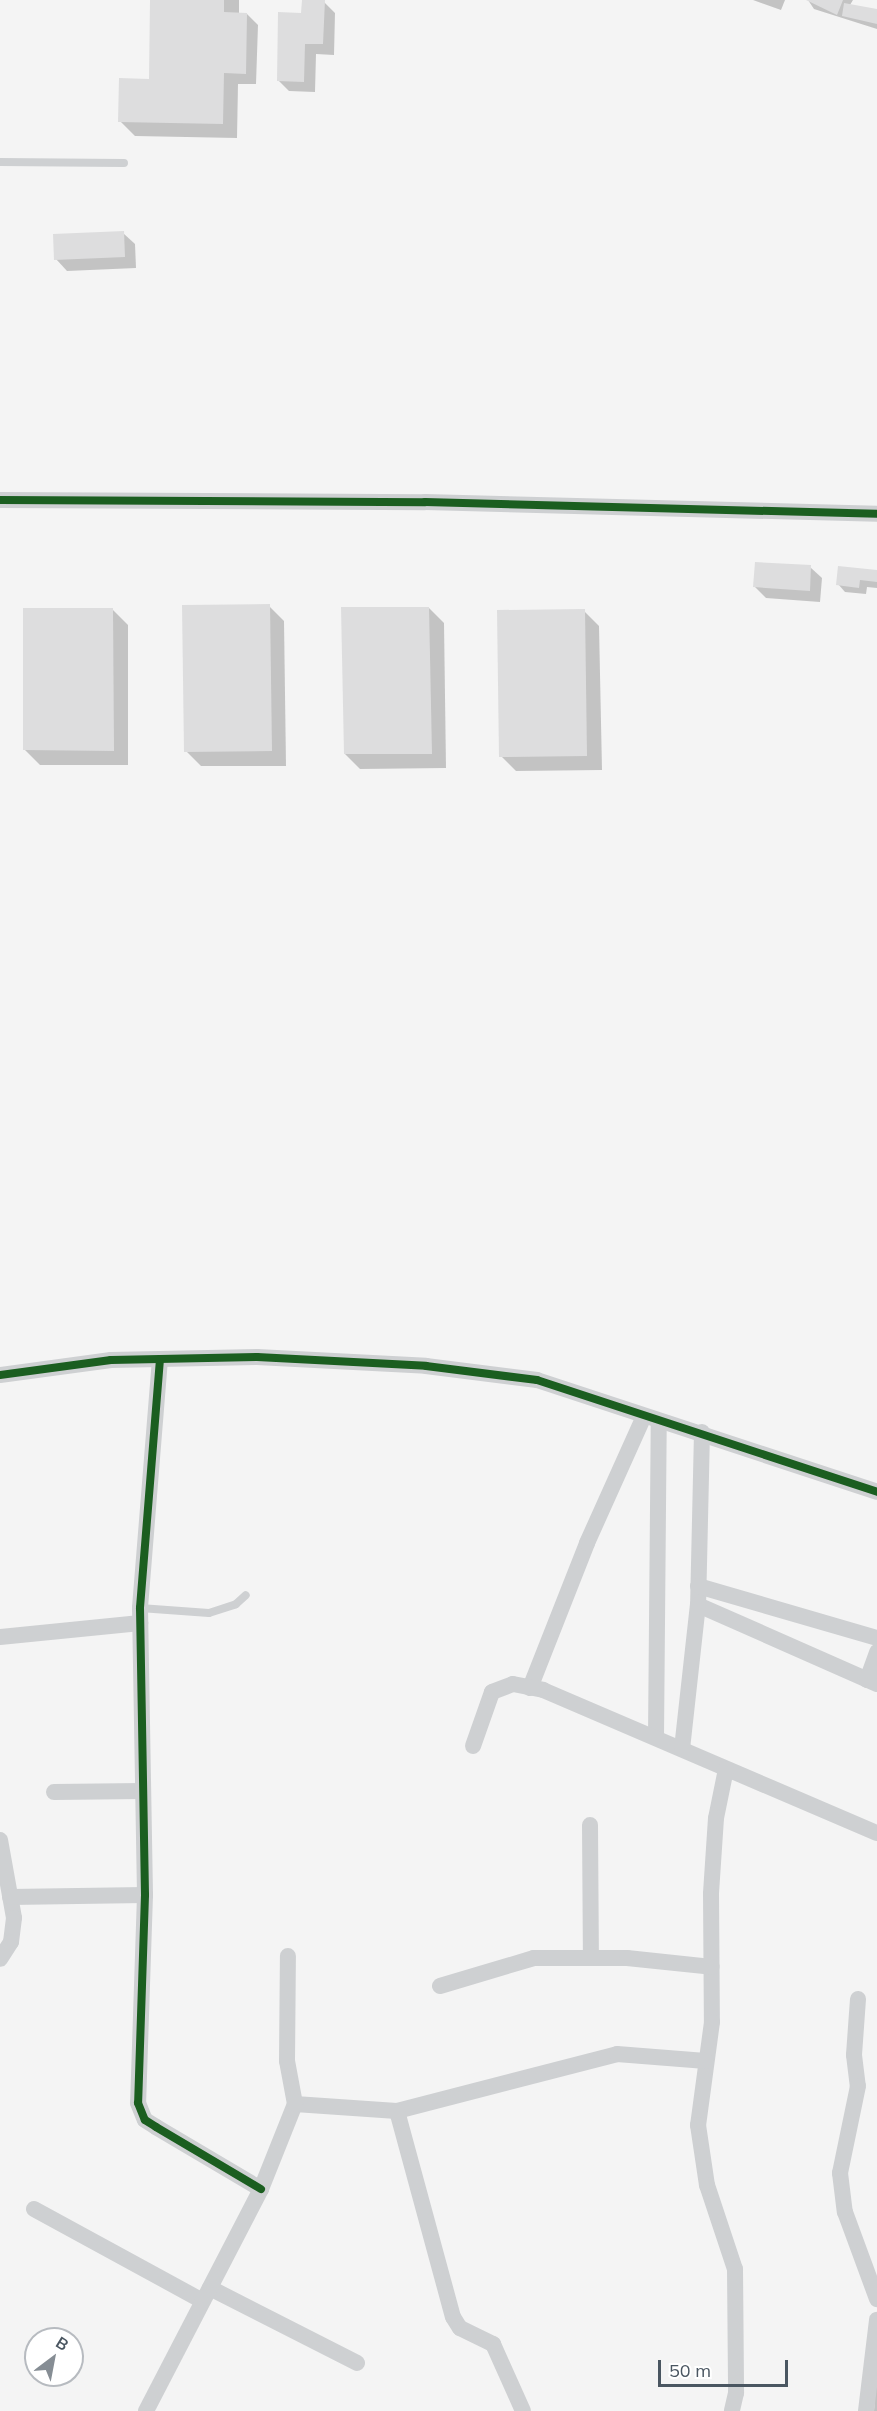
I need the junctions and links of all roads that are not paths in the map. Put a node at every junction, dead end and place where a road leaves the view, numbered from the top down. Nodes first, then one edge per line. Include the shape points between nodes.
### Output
1 (0, 162) edge
2 (124, 163) dead end
3 (0, 500) edge
4 (877, 514) edge
5 (160, 1359) junction
6 (0, 1375) edge
7 (652, 1418) junction
8 (702, 1432) junction
9 (877, 1492) edge
10 (698, 1586) junction
11 (246, 1595) dead end
12 (698, 1605) junction
13 (140, 1615) junction
14 (0, 1637) edge
15 (877, 1638) edge
16 (877, 1652) edge
17 (872, 1682) edge
18 (530, 1688) junction
19 (656, 1737) junction
20 (473, 1746) dead end
21 (682, 1749) junction
22 (726, 1769) junction
23 (142, 1791) junction
24 (54, 1792) dead end
25 (590, 1825) dead end
26 (877, 1833) edge
27 (0, 1840) edge
28 (145, 1895) junction
29 (10, 1897) junction
30 (288, 1956) dead end
31 (591, 1958) junction
32 (0, 1959) edge
33 (712, 1967) junction
34 (440, 1986) dead end
35 (858, 1999) dead end
36 (706, 2061) junction
37 (295, 2104) junction
38 (397, 2111) junction
39 (261, 2189) junction
40 (34, 2209) dead end
41 (206, 2294) junction
42 (877, 2299) edge
43 (877, 2320) edge
44 (357, 2363) dead end
45 (146, 2411) edge
46 (523, 2411) edge
47 (732, 2411) edge
48 (866, 2411) edge

1 - 2 lane
3 - 4 street via 425,502
5 - 6 street via 111,1360
5 - 7 street via 257,1357 426,1366 537,1380
5 - 13 street
7 - 8 street
7 - 18 street via 587,1543
7 - 19 street
8 - 9 street
8 - 10 street
10 - 12 street
10 - 15 street
11 - 13 lane via 236,1604 209,1613
12 - 17 street
12 - 21 street
13 - 14 street
13 - 23 street
16 - 17 street
18 - 19 street
18 - 20 street via 513,1684 492,1692
19 - 21 street
21 - 22 street
22 - 26 street
22 - 33 street via 716,1818
23 - 24 street
23 - 28 street
25 - 31 street
27 - 29 street
28 - 29 street
28 - 39 street via 138,2103 145,2120
29 - 32 street via 11,1942
30 - 37 street via 286,2061
31 - 33 street
31 - 34 street via 534,1958
33 - 36 street via 712,2022
35 - 42 street via 854,2055 858,2086 840,2174 845,2212
36 - 38 street via 617,2054
36 - 47 street via 698,2125 707,2185 735,2269 736,2393
37 - 38 street
37 - 39 street
38 - 46 street via 453,2317 460,2328 493,2344
39 - 41 street
40 - 41 street
41 - 44 street
41 - 45 street
43 - 48 street

